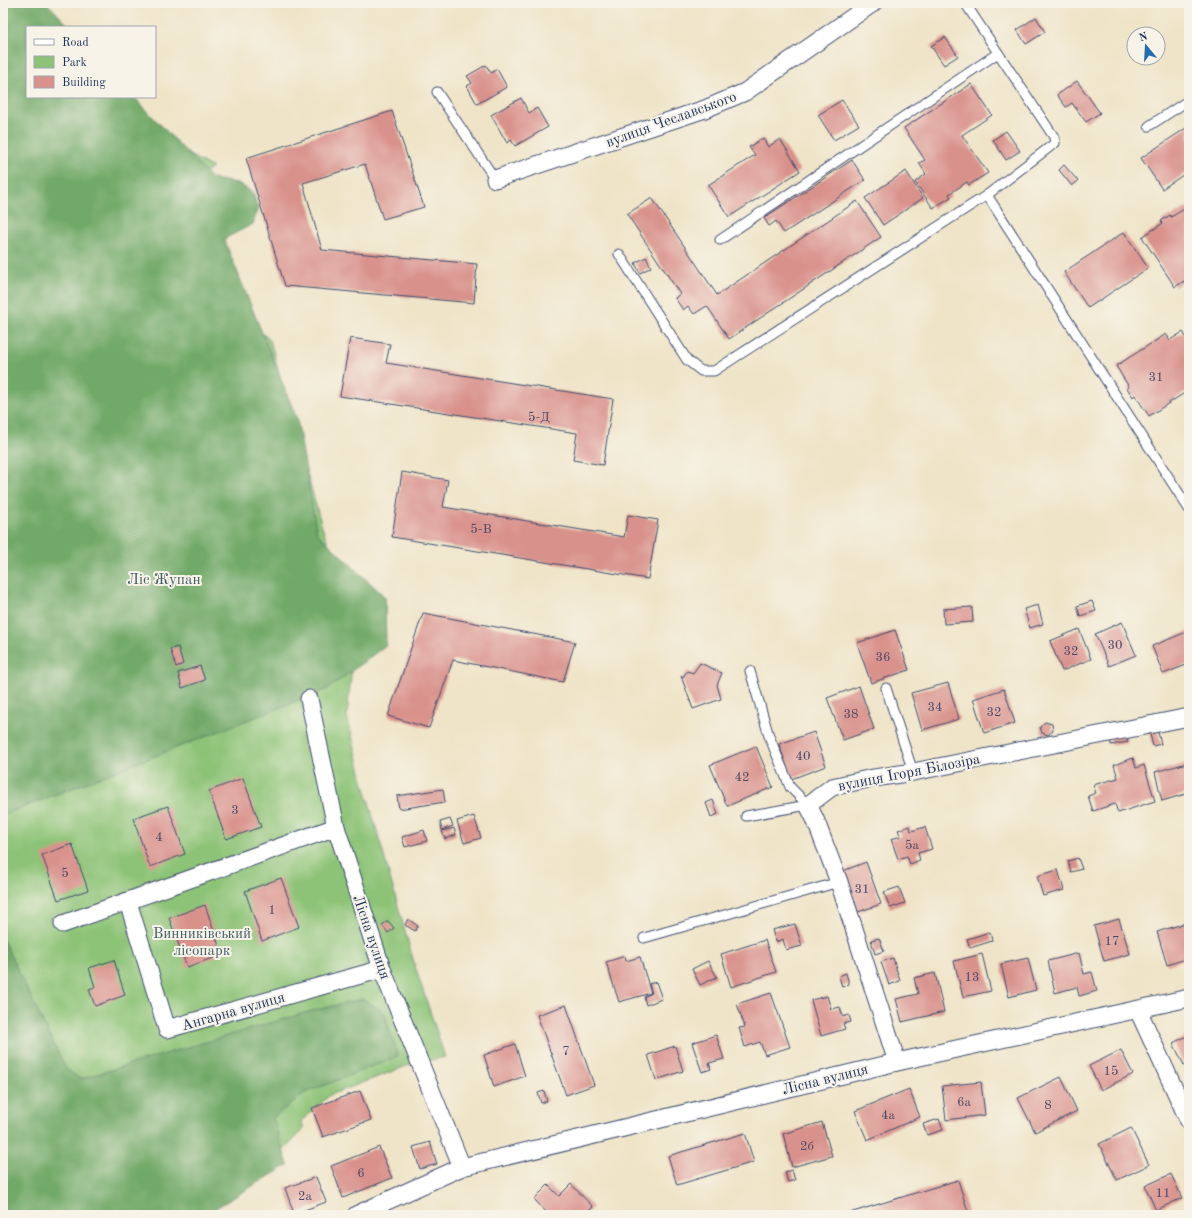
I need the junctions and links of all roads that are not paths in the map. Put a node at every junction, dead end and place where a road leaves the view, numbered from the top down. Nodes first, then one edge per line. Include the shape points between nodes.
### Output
1 (874, 3) edge
2 (965, 3) edge
3 (998, 54) junction
4 (437, 92) dead end
5 (1189, 100) edge
6 (1149, 126) dead end
7 (495, 179) joint
8 (987, 195) junction
9 (720, 240) dead end
10 (619, 254) dead end
11 (1189, 509) edge
12 (750, 670) dead end
13 (886, 688) dead end
14 (309, 699) dead end
15 (1189, 717) edge
16 (913, 772) junction
17 (808, 805) junction
18 (746, 816) dead end
19 (336, 827) junction
20 (839, 882) junction
21 (128, 902) junction
22 (63, 924) dead end
23 (644, 938) dead end
24 (382, 969) junction
25 (1189, 998) edge
26 (1138, 1010) junction
27 (897, 1062) junction
28 (1189, 1121) edge
29 (462, 1167) junction
30 (356, 1215) edge

1 - 7 street, вулиця Чеславського via 745,92 705,109
2 - 3 lane
3 - 8 lane via 1054,137 1055,143
3 - 9 lane
4 - 7 lane
5 - 6 lane
8 - 10 lane via 714,371 701,371 687,360
8 - 11 lane
12 - 17 lane via 769,736 790,787
13 - 16 lane
14 - 19 street, Лісна вулиця
15 - 16 street, вулиця Ігоря Білозіра
16 - 17 street, вулиця Ігоря Білозіра via 832,787
17 - 18 lane
17 - 20 street
19 - 21 street
19 - 24 street, Лісна вулиця
20 - 23 lane
20 - 27 street
21 - 22 street
21 - 24 street, Ангарна вулиця via 167,1029
24 - 29 street, Лісна вулиця
25 - 26 street, Лісна вулиця
26 - 27 street, Лісна вулиця
26 - 28 street
27 - 29 street, Лісна вулиця
29 - 30 street, Лісна вулиця

